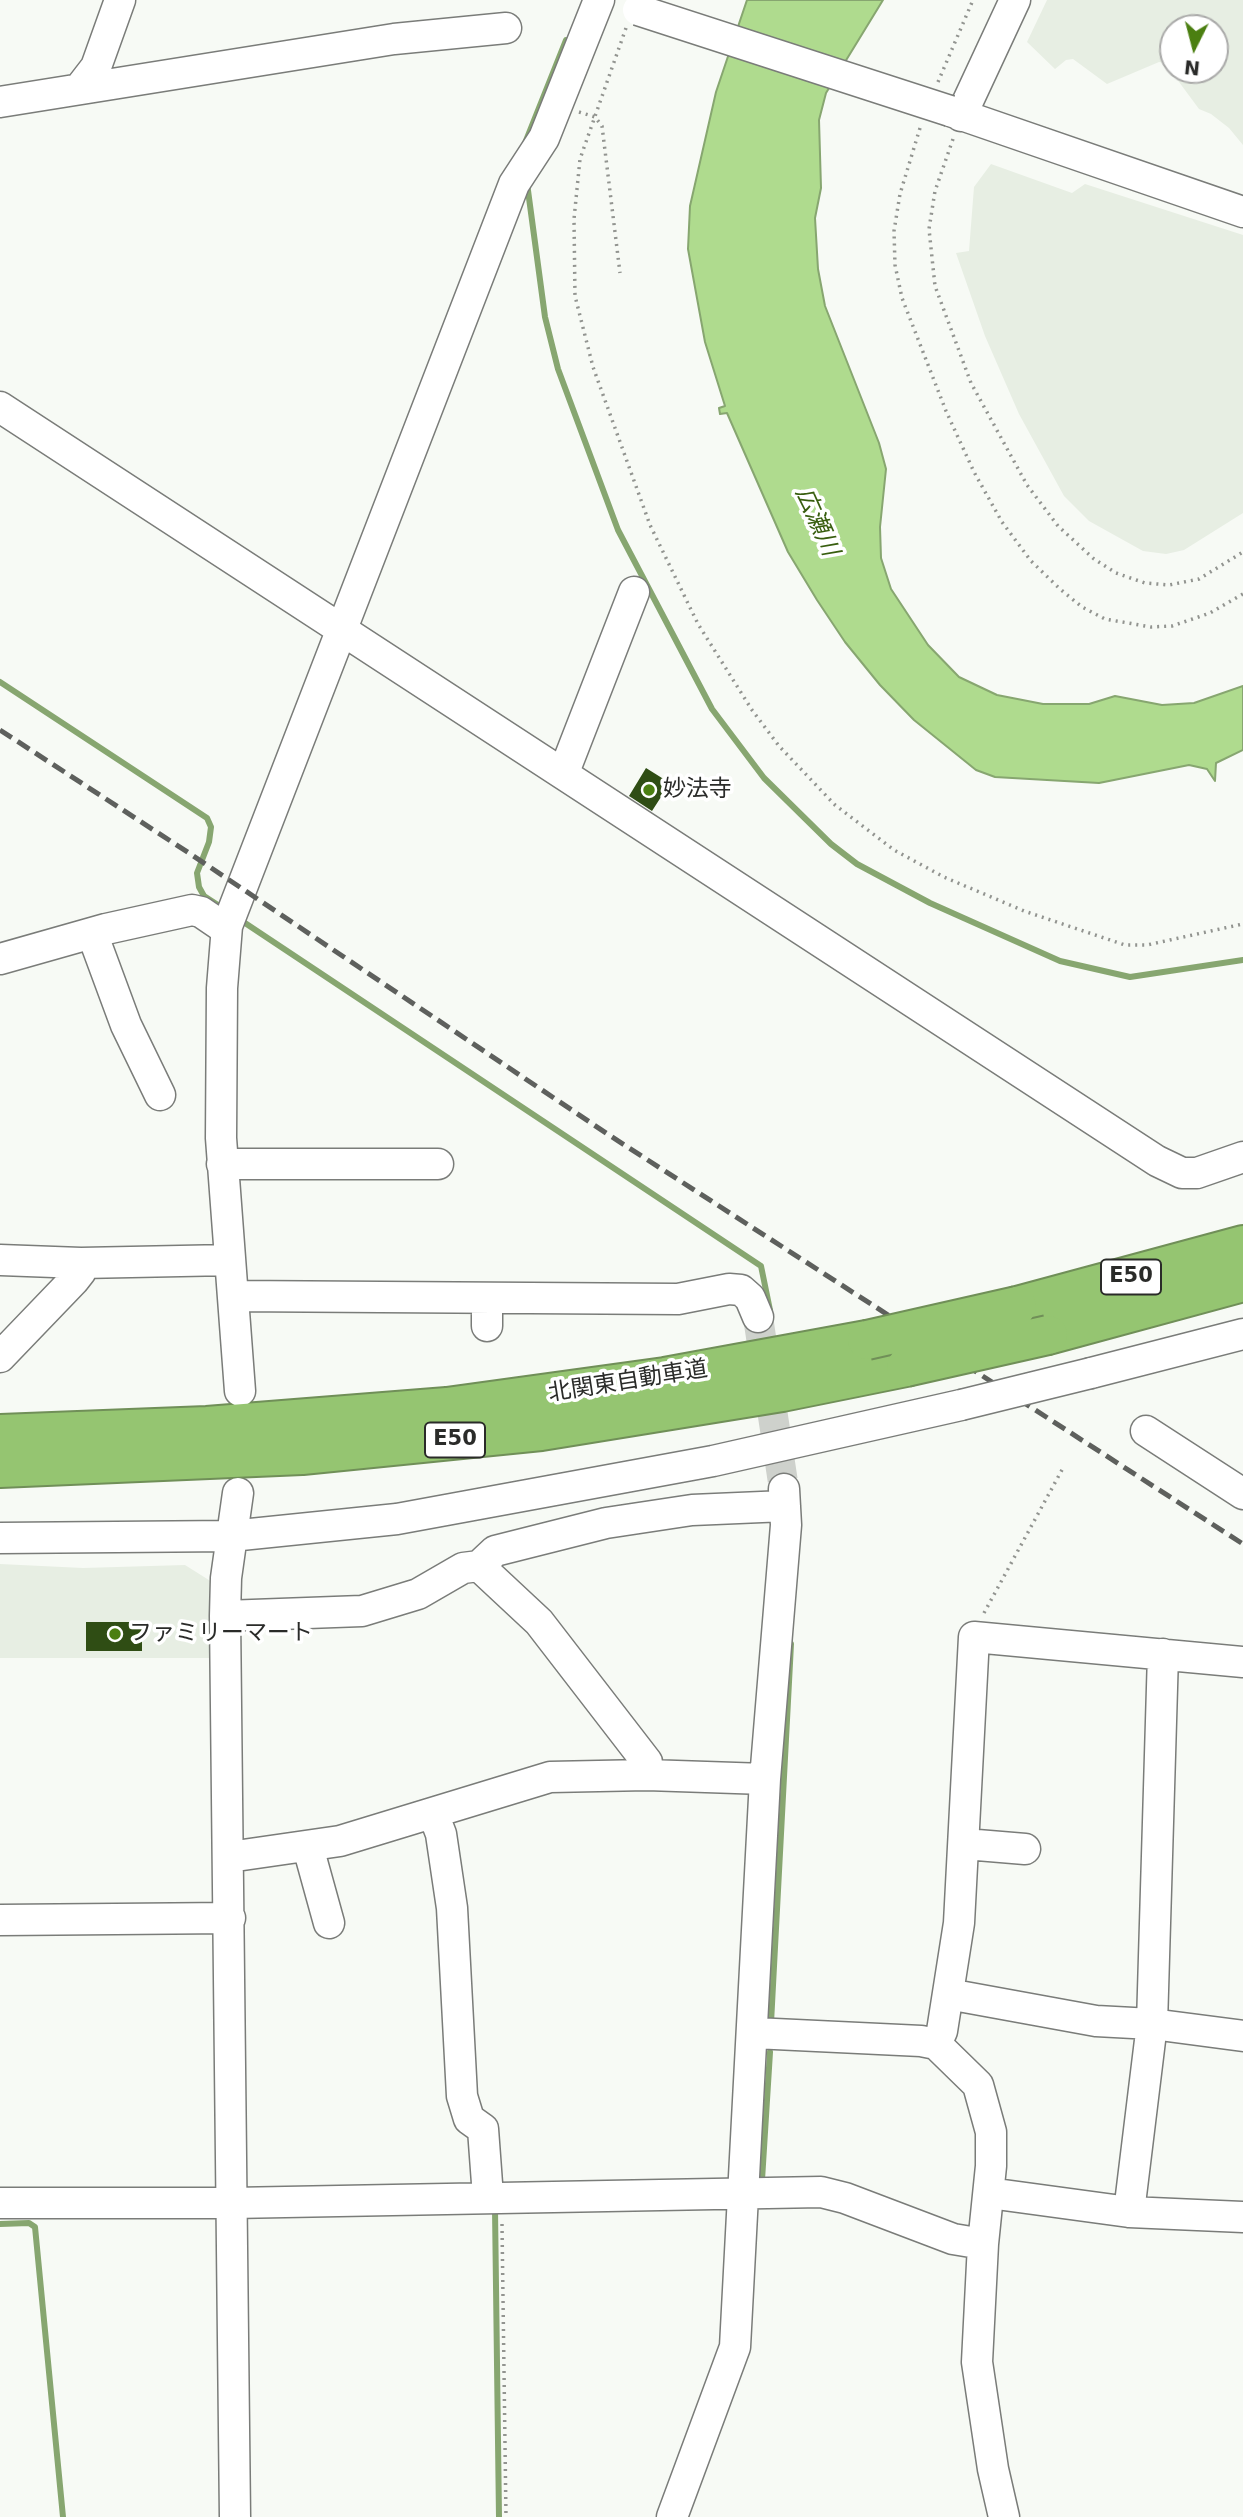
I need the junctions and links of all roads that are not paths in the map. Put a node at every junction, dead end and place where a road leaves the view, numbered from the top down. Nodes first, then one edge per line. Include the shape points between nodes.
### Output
1 (120, 0) edge
2 (599, 0) edge
3 (1015, 0) edge
4 (626, 11) edge
5 (506, 27) dead end
6 (79, 89) junction
7 (0, 102) edge
8 (950, 112) junction
9 (1243, 212) edge
10 (0, 407) edge
11 (634, 592) dead end
12 (340, 628) junction
13 (564, 772) junction
14 (226, 929) junction
15 (92, 933) junction
16 (0, 959) edge
17 (160, 1095) dead end
18 (221, 1151) junction
19 (1243, 1157) edge
20 (438, 1164) dead end
21 (1243, 1245) edge
22 (0, 1260) edge
23 (230, 1260) junction
24 (81, 1263) junction
25 (1243, 1282) edge
26 (233, 1296) junction
27 (758, 1317) tunnel mouth
28 (1243, 1334) edge
29 (0, 1357) edge
30 (240, 1391) dead end
31 (1146, 1431) dead end
32 (0, 1434) edge
33 (0, 1468) edge
34 (238, 1493) dead end
35 (1243, 1494) edge
36 (231, 1536) junction
37 (0, 1538) edge
38 (487, 1558) junction
39 (225, 1616) junction
40 (1163, 1654) junction
41 (1243, 1662) edge
42 (647, 1775) junction
43 (765, 1779) junction
44 (433, 1812) junction
45 (965, 1844) junction
46 (308, 1847) junction
47 (1025, 1849) dead end
48 (229, 1857) junction
49 (230, 1918) junction
50 (0, 1920) edge
51 (330, 1923) dead end
52 (948, 1994) junction
53 (1152, 2024) junction
54 (754, 2033) junction
55 (1243, 2036) edge
56 (936, 2044) junction
57 (744, 2192) junction
58 (989, 2193) junction
59 (495, 2197) junction
60 (0, 2203) edge
61 (232, 2203) junction
62 (1129, 2211) junction
63 (1243, 2217) edge
64 (983, 2244) junction
65 (235, 2517) edge
66 (672, 2517) edge
67 (1004, 2517) edge

1 - 6 street via 96,67
2 - 12 street via 544,138 514,184
3 - 8 street
4 - 8 street, bridge
5 - 6 street via 394,39
6 - 7 street
8 - 9 street
10 - 12 street
11 - 13 street
12 - 13 street
12 - 14 street
13 - 19 street via 1157,1161 1182,1173 1197,1173
14 - 15 street via 191,910
14 - 18 street
15 - 16 street
15 - 17 street via 125,1025
18 - 20 street
18 - 23 street
21 - 32 highway, 北関東自動車道 / E50, bridge via 1017,1306 867,1340 665,1377 447,1407 207,1426
22 - 24 street
23 - 24 street
23 - 26 street
24 - 29 street via 81,1272
25 - 33 highway, 北関東自動車道 / E50, bridge via 1048,1335 906,1367 541,1431 302,1455
26 - 27 street via 487,1312 678,1299 741,1290
26 - 30 street
28 - 36 street, bridge via 713,1461 397,1519
31 - 35 street
34 - 36 street
36 - 37 street
36 - 39 street
38 - 39 street via 418,1594 362,1611
38 - 42 street via 647,1762
38 - 43 street via 641,1517 785,1497
39 - 48 street
40 - 41 street
40 - 45 street via 974,1637
40 - 53 street
42 - 43 street
42 - 44 street via 550,1777
43 - 54 street
44 - 46 street
44 - 59 street via 441,1834 452,1908 462,2096 469,2119 484,2129
45 - 47 street
45 - 52 street
46 - 48 street
46 - 51 street
48 - 49 street
49 - 50 street
49 - 61 street
52 - 53 street via 1096,2021
52 - 56 street
53 - 55 street
53 - 62 street
54 - 56 street via 897,2038
54 - 57 street
56 - 58 street via 978,2085 991,2132
57 - 59 street
57 - 64 street via 831,2194 953,2239
57 - 66 street via 736,2347
58 - 62 street
58 - 64 street
59 - 61 street
60 - 61 street
61 - 65 street
62 - 63 street
64 - 67 street via 977,2362

